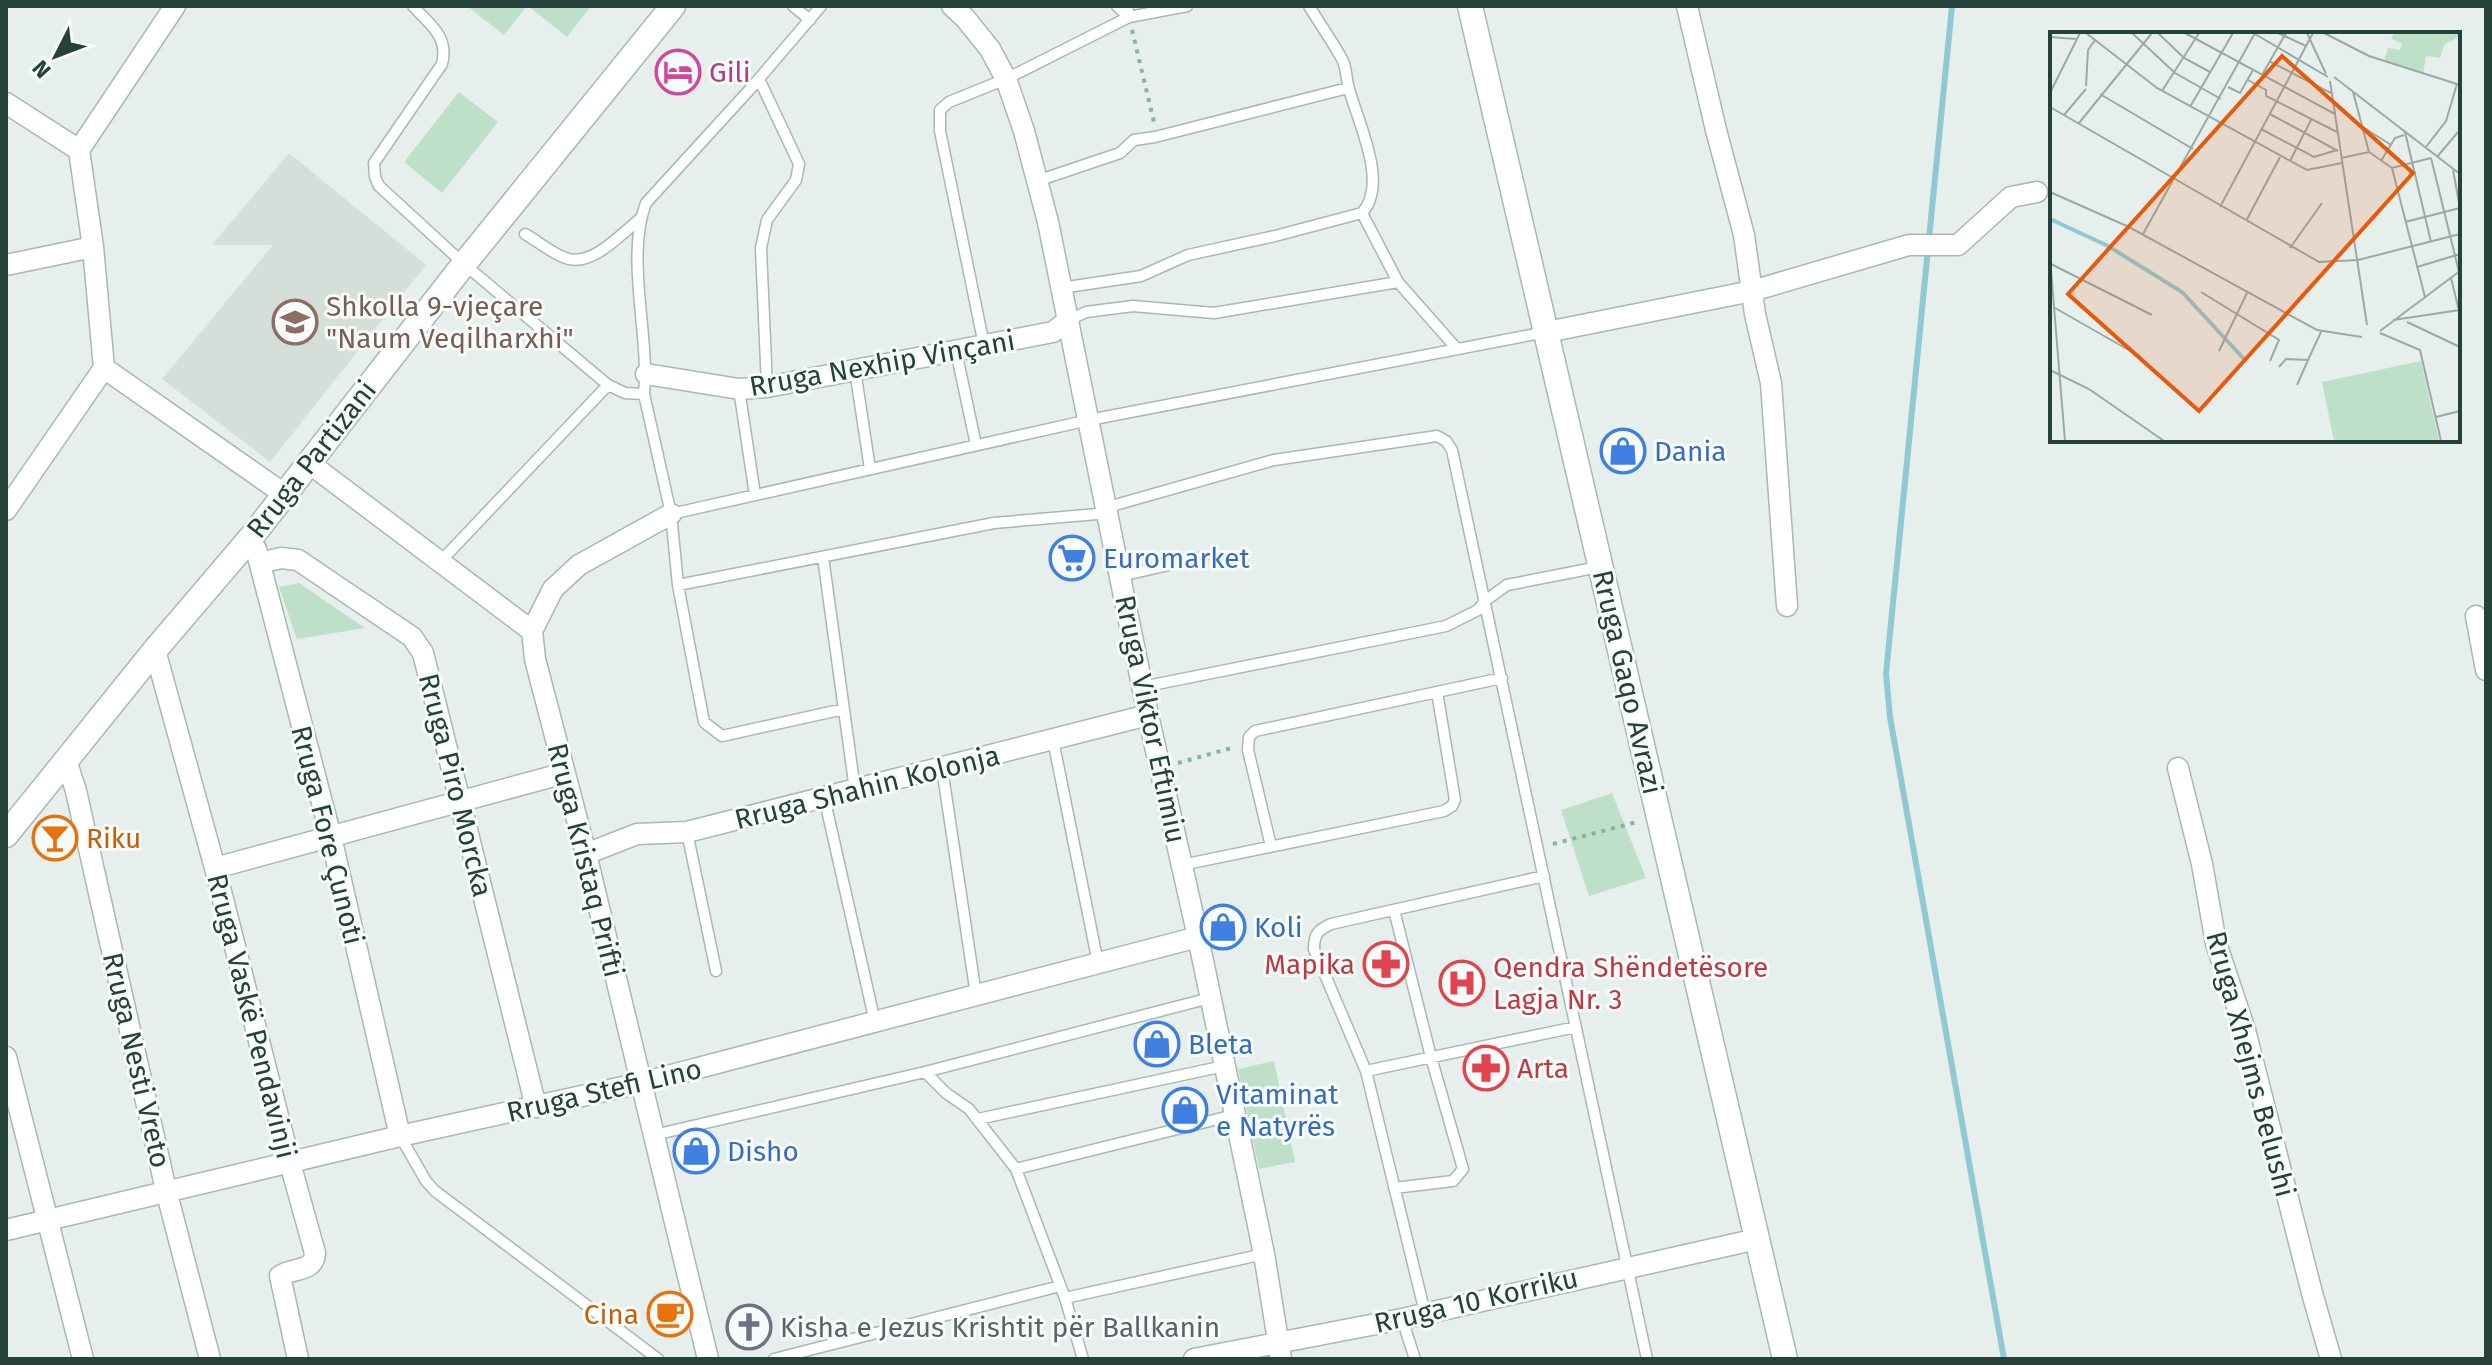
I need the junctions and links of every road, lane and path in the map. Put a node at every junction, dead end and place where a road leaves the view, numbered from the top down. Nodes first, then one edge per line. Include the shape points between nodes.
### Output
1 (175, 6) edge
2 (413, 6) edge
3 (673, 6) edge
4 (793, 6) edge
5 (821, 6) edge
6 (952, 6) edge
7 (1117, 6) edge
8 (1187, 6) edge
9 (1309, 6) edge
10 (1470, 6) edge
11 (1687, 6) edge
12 (1128, 11) edge
13 (810, 20) junction
14 (759, 79) junction
15 (1006, 79) junction
16 (1348, 88) junction
17 (6, 103) edge
18 (1155, 137) junction
19 (79, 150) junction
20 (1037, 181) junction
21 (2037, 192) dead end
22 (1362, 213) junction
23 (640, 219) junction
24 (525, 234) dead end
25 (93, 247) junction
26 (464, 264) junction
27 (6, 265) edge
28 (1398, 282) junction
29 (1061, 288) junction
30 (1752, 291) junction
31 (1067, 321) junction
32 (1547, 332) junction
33 (984, 345) junction
34 (1457, 349) junction
35 (956, 351) junction
36 (104, 368) junction
37 (855, 370) junction
38 (645, 384) junction
39 (608, 385) junction
40 (767, 387) junction
41 (739, 389) junction
42 (1089, 420) junction
43 (976, 445) junction
44 (309, 463) junction
45 (870, 469) junction
46 (284, 494) junction
47 (755, 495) junction
48 (6, 510) edge
49 (1109, 513) junction
50 (671, 514) junction
51 (253, 535) junction
52 (823, 557) junction
53 (1203, 557) dead end
54 (440, 562) junction
55 (260, 563) junction
56 (1601, 566) junction
57 (1121, 576) junction
58 (678, 585) junction
59 (1485, 601) junction
60 (1787, 606) dead end
61 (2476, 616) dead end
62 (532, 631) junction
63 (155, 650) junction
64 (2486, 670) edge
65 (1502, 678) junction
66 (1142, 687) junction
67 (1437, 692) junction
68 (844, 709) junction
69 (1148, 715) junction
70 (1053, 740) junction
71 (1249, 743) junction
72 (66, 760) junction
73 (942, 768) junction
74 (1160, 768) junction
75 (2178, 768) dead end
76 (565, 773) junction
77 (855, 790) junction
78 (824, 797) junction
79 (461, 801) junction
80 (1646, 820) dead end
81 (687, 832) junction
82 (6, 835) edge
83 (331, 837) junction
84 (1567, 841) dead end
85 (1271, 846) junction
86 (586, 854) junction
87 (1182, 865) junction
88 (215, 868) junction
89 (1544, 876) junction
90 (1394, 910) junction
91 (1198, 937) junction
92 (1098, 963) junction
93 (716, 971) dead end
94 (976, 995) junction
95 (1210, 998) junction
96 (875, 1022) junction
97 (1576, 1027) junction
98 (6, 1057) edge
99 (1431, 1057) junction
100 (1224, 1066) junction
101 (1366, 1071) junction
102 (925, 1072) junction
103 (641, 1083) junction
104 (536, 1107) junction
105 (1234, 1115) junction
106 (978, 1119) junction
107 (654, 1135) junction
108 (400, 1136) junction
109 (290, 1163) junction
110 (1016, 1169) junction
111 (1394, 1188) junction
112 (166, 1190) junction
113 (48, 1220) junction
114 (6, 1230) edge
115 (1757, 1239) junction
116 (1264, 1254) junction
117 (1628, 1266) junction
118 (1060, 1286) junction
119 (1065, 1298) junction
120 (1425, 1313) junction
121 (1402, 1319) junction
122 (1279, 1350) edge
123 (83, 1359) edge
124 (210, 1359) edge
125 (298, 1359) edge
126 (658, 1359) edge
127 (708, 1359) edge
128 (774, 1359) edge
129 (1083, 1359) edge
130 (1194, 1359) edge
131 (1415, 1359) edge
132 (1647, 1359) edge
133 (1785, 1359) edge
134 (2331, 1359) edge

1 - 19 street
2 - 26 lane via 441,37 445,51 442,64 374,163 375,177
3 - 26 main road, Rruga Partizani
4 - 13 lane
5 - 13 lane
6 - 15 street, Rruga Viktor Eftimiu via 990,49
7 - 12 lane
8 - 12 lane
9 - 16 lane via 1344,63
10 - 32 main road, Rruga Gaqo Avrazi
11 - 30 street via 1744,235
12 - 15 lane
12 - 18 path
13 - 14 lane
14 - 23 lane via 646,203
14 - 40 lane via 799,164 796,180 767,220 761,248
15 - 20 street, Rruga Viktor Eftimiu
15 - 33 lane via 940,110
16 - 18 lane
16 - 22 lane via 1366,137 1374,191
17 - 19 street
18 - 20 lane via 1134,140 1120,153
19 - 25 street
20 - 29 street, Rruga Viktor Eftimiu
21 - 30 street via 2011,197 1958,245 1909,245
22 - 28 lane
22 - 29 lane via 1188,255 1141,276
23 - 24 lane via 592,256 580,259 568,259
23 - 38 lane
25 - 27 street
25 - 36 street
26 - 39 lane
26 - 44 main road, Rruga Partizani
28 - 31 lane via 1214,313 1133,306 1086,312
28 - 34 lane
29 - 31 street, Rruga Viktor Eftimiu
30 - 32 street
30 - 60 street via 1775,413
31 - 33 street, Rruga Nexhip Vinçani via 1053,332
31 - 42 street, Rruga Viktor Eftimiu
32 - 34 lane
32 - 56 main road, Rruga Gaqo Avrazi
33 - 35 street, Rruga Nexhip Vinçani
34 - 42 lane
35 - 37 street, Rruga Nexhip Vinçani
35 - 43 lane
36 - 46 street
36 - 48 street
37 - 40 street, Rruga Nexhip Vinçani
37 - 45 lane
38 - 39 lane via 625,393
38 - 41 street, Rruga Nexhip Vinçani
38 - 50 lane
39 - 54 lane
40 - 41 street, Rruga Nexhip Vinçani
41 - 47 lane
42 - 43 lane
42 - 49 street, Rruga Viktor Eftimiu
43 - 45 lane
44 - 46 main road, Rruga Partizani
44 - 54 street
45 - 47 lane
46 - 51 main road, Rruga Partizani
47 - 50 lane
49 - 52 lane via 994,523
49 - 57 street, Rruga Viktor Eftimiu
49 - 59 lane via 1115,505 1274,460 1437,436 1452,450
50 - 58 lane
50 - 62 street via 579,565 553,589
51 - 55 street, Rruga Fore Çunoti
51 - 63 main road, Rruga Partizani
52 - 58 lane
52 - 68 lane
53 - 57 lane
54 - 62 street
55 - 79 street, Rruga Piro Morcka via 298,560 412,637 423,653
55 - 83 street, Rruga Fore Çunoti
56 - 59 lane via 1507,585
56 - 115 main road, Rruga Gaqo Avrazi
57 - 66 street, Rruga Viktor Eftimiu
58 - 68 lane via 704,722 712,730 722,736
59 - 65 lane
59 - 66 lane via 1446,626
61 - 64 street
62 - 76 street, Rruga Kristaq Prifti
63 - 72 main road, Rruga Partizani
63 - 88 street, Rruga Vaskë Pendavinji
65 - 67 lane
65 - 89 lane
66 - 69 street, Rruga Viktor Eftimiu
67 - 71 lane via 1255,731
67 - 85 lane via 1452,806
68 - 77 lane
69 - 70 street, Rruga Shahin Kolonja
69 - 74 street, Rruga Viktor Eftimiu
70 - 73 street, Rruga Shahin Kolonja
70 - 92 lane
71 - 74 path
71 - 85 lane
72 - 82 main road, Rruga Partizani
72 - 112 street, Rruga Nesti Vreto
73 - 77 street, Rruga Shahin Kolonja
73 - 94 lane
74 - 87 street, Rruga Viktor Eftimiu
75 - 134 street, Rruga Xhejms Belushi via 2216,943 2245,1030
76 - 79 street
76 - 86 street, Rruga Kristaq Prifti
77 - 78 street, Rruga Shahin Kolonja
78 - 81 street, Rruga Shahin Kolonja
78 - 96 lane
79 - 83 street
79 - 104 street, Rruga Piro Morcka
80 - 84 path
81 - 86 street, Rruga Shahin Kolonja via 637,834
81 - 93 lane
83 - 88 street
83 - 108 street, Rruga Fore Çunoti
85 - 87 lane
86 - 103 street, Rruga Kristaq Prifti
87 - 91 street, Rruga Viktor Eftimiu
88 - 109 street, Rruga Vaskë Pendavinji
89 - 90 lane
89 - 97 lane
90 - 99 lane
90 - 101 lane via 1331,924 1318,929 1314,938 1314,949
91 - 92 street, Rruga Stefi Lino
91 - 95 street, Rruga Viktor Eftimiu
92 - 94 street, Rruga Stefi Lino
94 - 96 street, Rruga Stefi Lino
95 - 100 street, Rruga Viktor Eftimiu
95 - 102 lane
96 - 103 street, Rruga Stefi Lino
97 - 99 lane
97 - 117 lane
98 - 113 street
99 - 101 lane
99 - 111 lane via 1463,1169 1453,1181
100 - 105 street, Rruga Viktor Eftimiu
100 - 106 lane
101 - 111 lane
102 - 106 lane
102 - 107 lane
103 - 104 street, Rruga Stefi Lino
103 - 107 street, Rruga Kristaq Prifti
104 - 108 street, Rruga Stefi Lino
105 - 110 lane
105 - 116 street, Rruga Viktor Eftimiu
106 - 110 lane
107 - 127 street, Rruga Kristaq Prifti
108 - 109 street, Rruga Stefi Lino
108 - 126 lane via 435,1191
109 - 112 street, Rruga Stefi Lino
109 - 125 street, Rruga Vaskë Pendavinji via 315,1253 311,1266 280,1276
110 - 118 lane
111 - 120 lane
112 - 113 street, Rruga Stefi Lino
112 - 124 street, Rruga Nesti Vreto
113 - 114 street, Rruga Stefi Lino
113 - 123 street
115 - 117 street, Rruga 10 Korriku
115 - 133 main road, Rruga Gaqo Avrazi
116 - 119 lane
116 - 122 street, Rruga Viktor Eftimiu
117 - 120 street, Rruga 10 Korriku
117 - 132 lane
118 - 119 lane
118 - 128 lane
119 - 129 lane
120 - 121 street, Rruga 10 Korriku
121 - 122 street, Rruga 10 Korriku
121 - 131 lane
122 - 130 street, Rruga 10 Korriku

